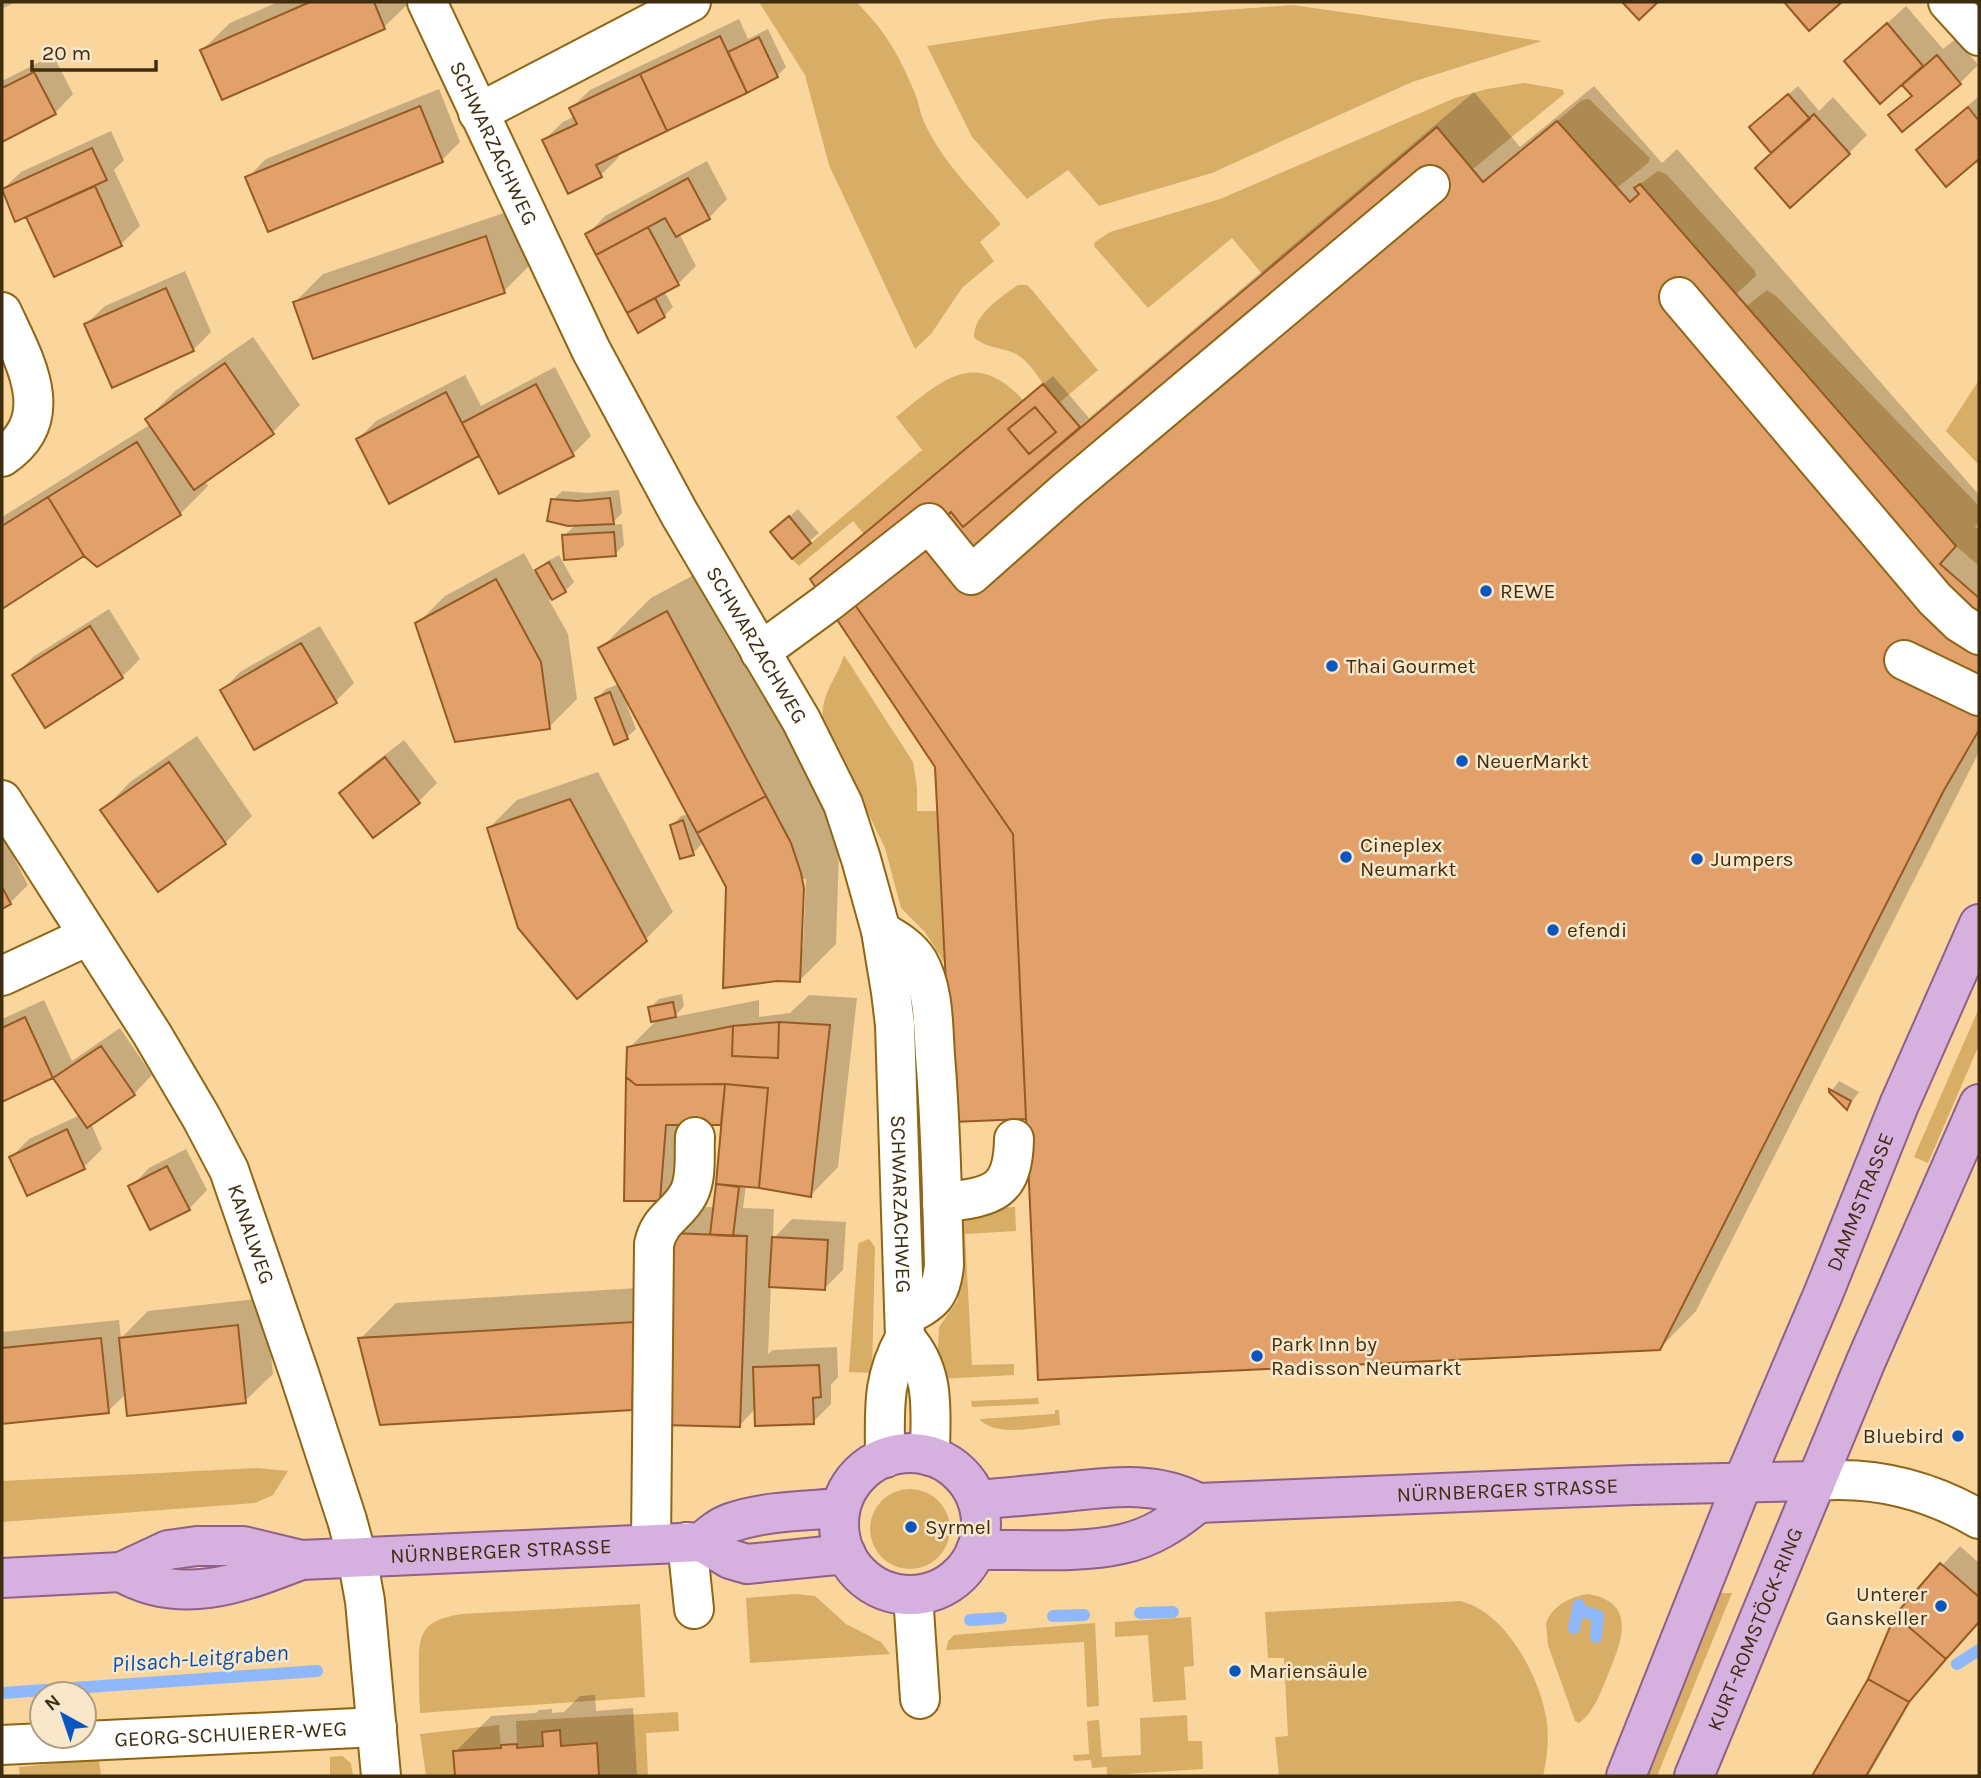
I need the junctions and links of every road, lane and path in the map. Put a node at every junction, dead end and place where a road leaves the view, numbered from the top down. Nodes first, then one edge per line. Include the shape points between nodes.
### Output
1 (427, 2) edge
2 (691, 2) edge
3 (1948, 2) edge
4 (1979, 36) edge
5 (478, 113) junction
6 (1430, 186) dead end
7 (1679, 297) dead end
8 (2, 312) edge
9 (2, 457) edge
10 (1979, 635) edge
11 (760, 652) junction
12 (1904, 660) dead end
13 (1979, 696) edge
14 (2, 800) edge
15 (1979, 924) edge
16 (881, 930) junction
17 (88, 936) junction
18 (2, 976) edge
19 (1979, 1104) edge
20 (695, 1137) dead end
21 (1014, 1139) dead end
22 (942, 1203) junction
23 (905, 1327) junction
24 (930, 1457) junction
25 (885, 1458) junction
26 (1816, 1481) junction
27 (1743, 1482) junction
28 (977, 1500) junction
29 (1198, 1503) junction
30 (840, 1508) junction
31 (1979, 1519) edge
32 (680, 1543) junction
33 (976, 1550) junction
34 (846, 1554) junction
35 (357, 1557) junction
36 (2, 1578) edge
37 (913, 1595) junction
38 (694, 1609) dead end
39 (920, 1699) dead end
40 (377, 1727) junction
41 (2, 1745) edge
42 (381, 1776) edge
43 (1626, 1776) edge
44 (1694, 1776) edge

1 - 5 street, SCHWARZACHWEG
2 - 5 street
3 - 4 street
5 - 11 street, SCHWARZACHWEG via 591,350
6 - 11 street via 971,575 929,523
7 - 10 street via 1935,599
8 - 9 street via 28,368 33,394 26,434
11 - 16 street, SCHWARZACHWEG via 843,804
12 - 13 street
14 - 17 street, KANALWEG
15 - 27 main road, DAMMSTRASSE
16 - 22 street via 908,947 927,984 940,1112
16 - 23 street, SCHWARZACHWEG via 895,1025
17 - 18 street
17 - 35 street, KANALWEG via 152,1034 229,1170
19 - 26 main road
20 - 32 street via 690,1192 657,1229 654,1244
21 - 22 street via 1014,1162 999,1188 977,1198
22 - 23 street via 942,1286
23 - 24 street via 928,1380
23 - 25 street, SCHWARZACHWEG via 887,1380
24 - 25 main road via 905,1454
24 - 28 main road via 965,1478
25 - 30 main road via 855,1480
26 - 27 main road, NÜRNBERGER STRASSE
26 - 31 street via 1893,1485
26 - 44 main road, KURT-ROMSTÖCK-RING
27 - 29 main road, NÜRNBERGER STRASSE
27 - 43 main road
28 - 29 main road, NÜRNBERGER STRASSE via 1147,1486
28 - 33 main road via 981,1524
29 - 33 main road via 1166,1527 1125,1544
30 - 32 main road, NÜRNBERGER STRASSE via 738,1521
30 - 34 main road via 839,1535
32 - 34 main road via 747,1564
32 - 35 main road, NÜRNBERGER STRASSE
32 - 38 street
33 - 37 main road via 957,1577 937,1590
34 - 37 main road via 869,1581 890,1592
35 - 36 main road, NÜRNBERGER STRASSE via 301,1560 243,1546 197,1546 168,1550 121,1572
35 - 40 street, KANALWEG
37 - 39 street
40 - 41 street, GEORG-SCHUIERER-WEG
40 - 42 street, KANALWEG

